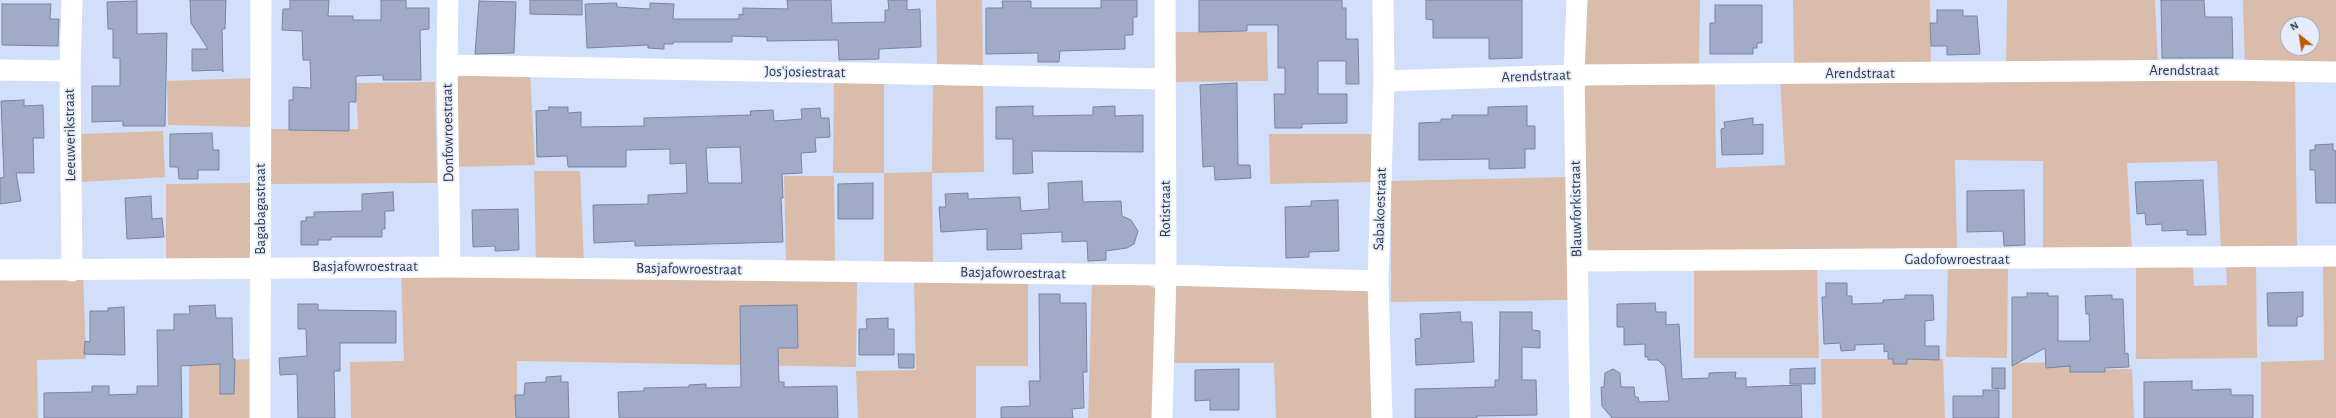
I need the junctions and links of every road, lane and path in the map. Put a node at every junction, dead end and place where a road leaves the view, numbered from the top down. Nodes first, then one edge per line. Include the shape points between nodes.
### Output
1 (72, 0) edge
2 (262, 0) edge
3 (448, 0) edge
4 (1166, 0) edge
5 (1383, 0) edge
6 (1577, 0) edge
7 (446, 65) junction
8 (0, 70) edge
9 (70, 71) junction
10 (2336, 72) edge
11 (1574, 75) junction
12 (1164, 79) junction
13 (1384, 81) junction
14 (2336, 256) edge
15 (1577, 261) junction
16 (259, 266) junction
17 (450, 267) junction
18 (0, 270) edge
19 (72, 270) junction
20 (1166, 275) junction
21 (1378, 281) junction
22 (260, 418) edge
23 (1162, 418) edge
24 (1382, 418) edge
25 (1580, 418) edge

1 - 9 street, Leeuwerikstraat
2 - 16 street, Bagabagastraat
3 - 7 street, Donfowroestraat
4 - 12 street, Rotistraat
5 - 13 street, Sabakoestraat
6 - 11 street, Blauwforkistraat
7 - 12 street, Jos'josiestraat
7 - 17 street, Donfowroestraat
8 - 9 street
9 - 19 street, Leeuwerikstraat
10 - 11 street, Arendstraat via 2223,70
11 - 13 street, Arendstraat
11 - 15 street, Blauwforkistraat
12 - 20 street, Rotistraat
13 - 21 street, Sabakoestraat
14 - 15 street, Gadofowroestraat
15 - 25 street, Blauwforkistraat
16 - 17 street, Basjafowroestraat
16 - 19 street, Basjafowroestraat
16 - 22 street, Bagabagastraat
17 - 20 street, Basjafowroestraat
18 - 19 street, Basjafowroestraat
20 - 21 street, Basjafowroestraat
20 - 23 street, Rotistraat
21 - 24 street, Sabakoestraat

